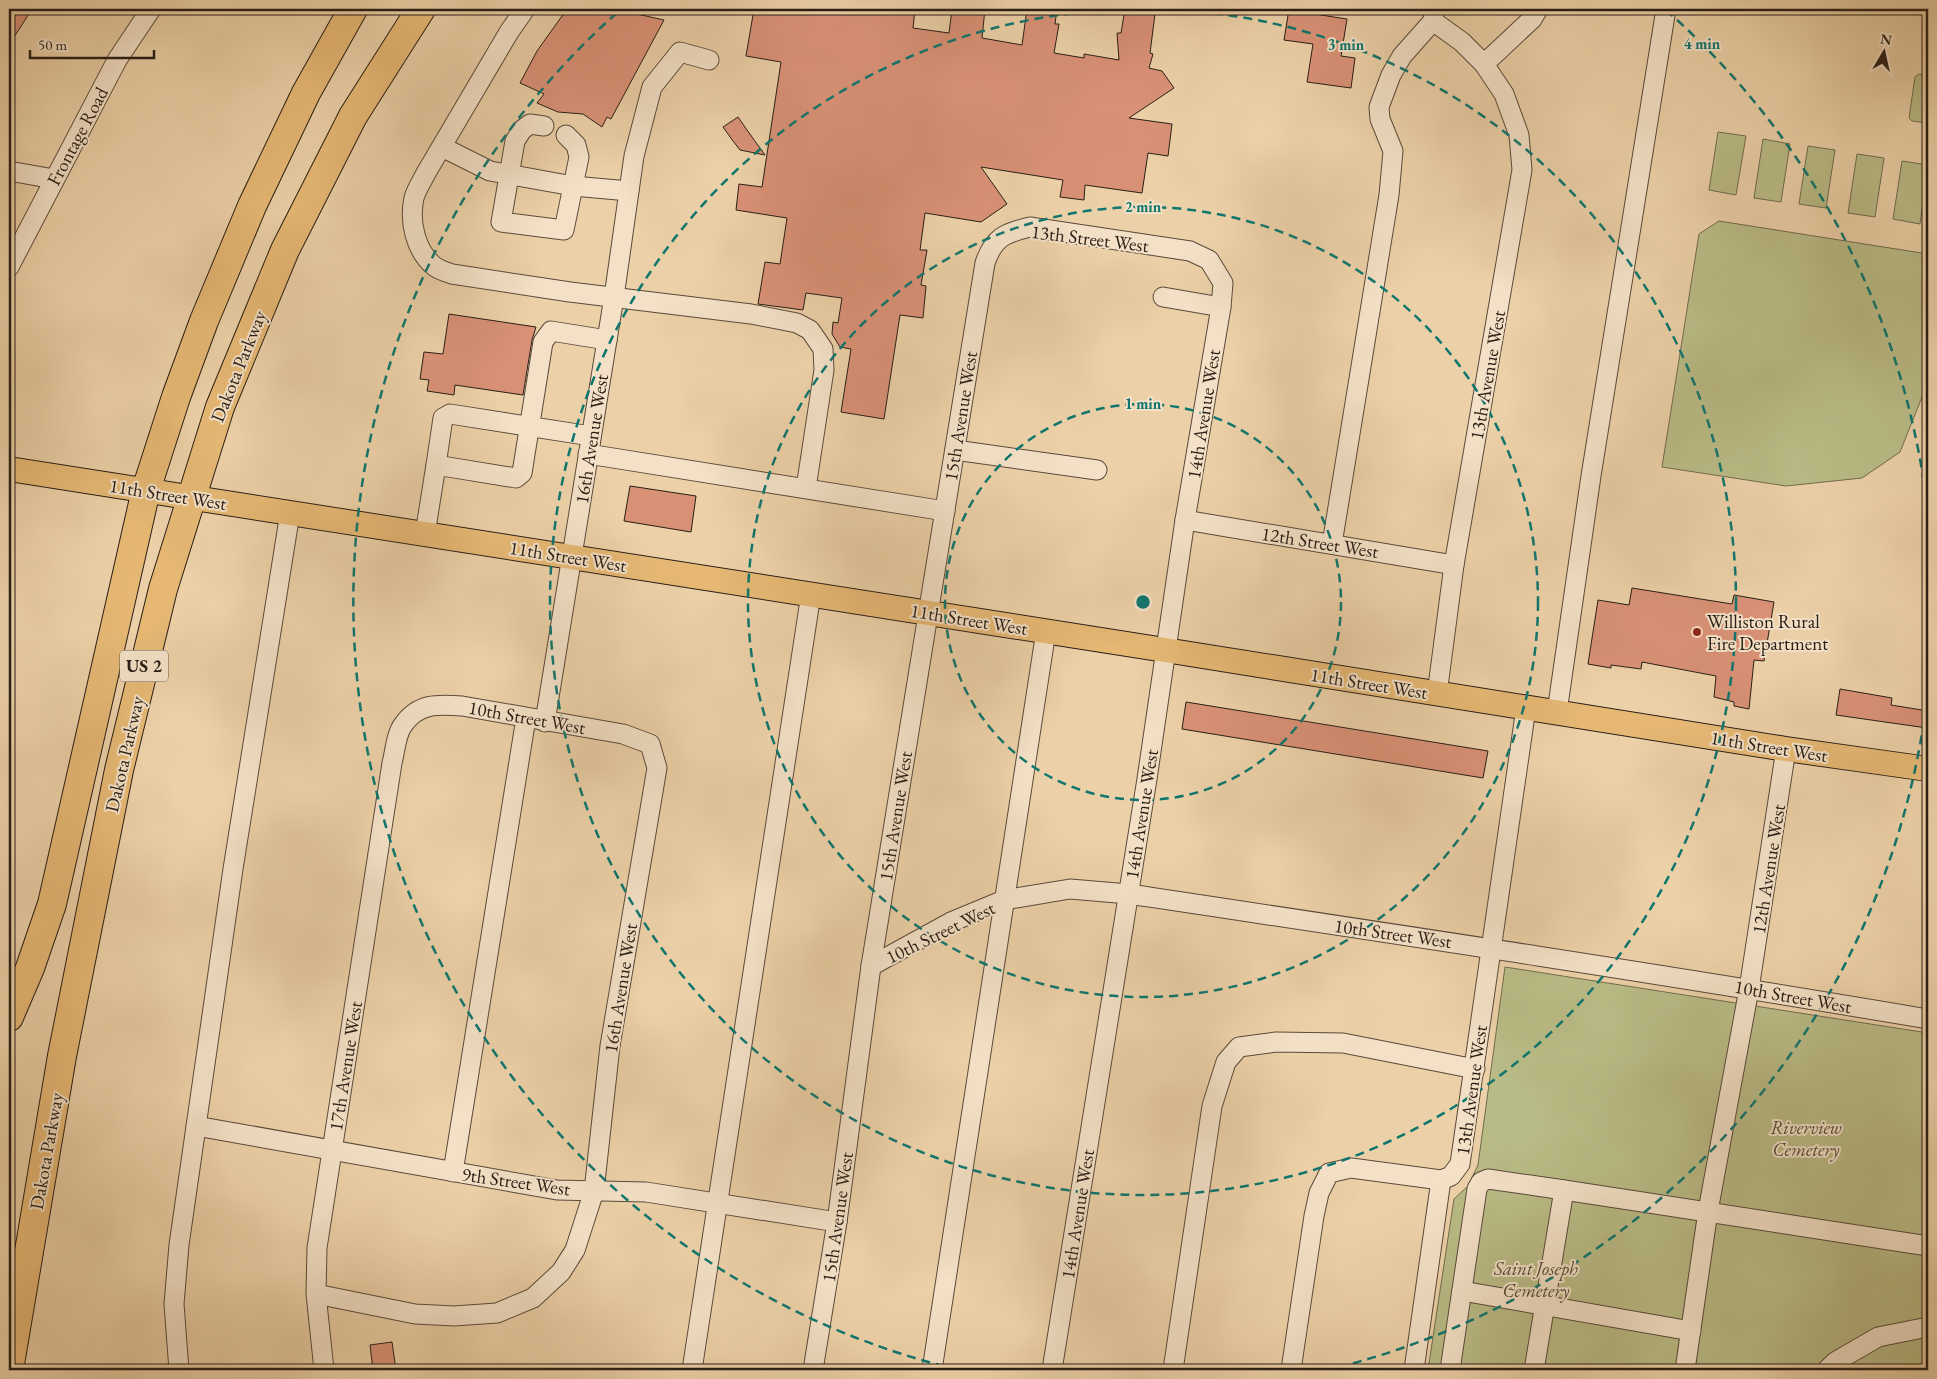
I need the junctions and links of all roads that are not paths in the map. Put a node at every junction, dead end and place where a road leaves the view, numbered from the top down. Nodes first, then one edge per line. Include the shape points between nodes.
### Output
1 (151, 9) edge
2 (353, 9) edge
3 (421, 9) edge
4 (525, 9) edge
5 (1538, 9) edge
6 (1666, 9) edge
7 (1434, 15) edge
8 (708, 60) dead end
9 (1484, 64) junction
10 (544, 126) dead end
11 (566, 135) dead end
12 (442, 147) junction
13 (9, 171) edge
14 (508, 173) junction
15 (54, 179) junction
16 (573, 186) junction
17 (629, 191) junction
18 (1209, 260) joint
19 (984, 263) joint
20 (9, 267) edge
21 (614, 297) junction
22 (1163, 297) dead end
23 (1220, 307) junction
24 (607, 340) junction
25 (529, 427) junction
26 (590, 445) junction
27 (955, 450) junction
28 (436, 465) junction
29 (9, 469) edge
30 (1097, 470) dead end
31 (806, 488) junction
32 (146, 490) junction
33 (191, 497) junction
34 (945, 511) junction
35 (290, 513) junction
36 (1185, 520) junction
37 (425, 534) junction
38 (1332, 544) junction
39 (571, 556) junction
40 (1454, 565) junction
41 (811, 594) junction
42 (928, 612) junction
43 (1046, 631) junction
44 (1165, 650) junction
45 (1437, 694) junction
46 (1526, 708) junction
47 (1557, 712) junction
48 (526, 718) junction
49 (545, 722) junction
50 (1786, 749) junction
51 (392, 763) joint
52 (1928, 769) edge
53 (654, 787) joint
54 (1128, 894) junction
55 (1004, 900) junction
56 (1491, 948) junction
57 (871, 966) junction
58 (1749, 989) junction
59 (9, 1017) edge
60 (1928, 1020) edge
61 (1475, 1069) junction
62 (196, 1126) junction
63 (332, 1151) junction
64 (453, 1172) junction
65 (1441, 1180) junction
66 (594, 1190) junction
67 (1564, 1190) junction
68 (718, 1203) junction
69 (1708, 1211) junction
70 (837, 1222) junction
71 (1928, 1246) edge
72 (1462, 1291) junction
73 (316, 1294) junction
74 (1544, 1304) junction
75 (1928, 1327) edge
76 (1691, 1332) junction
77 (9, 1370) edge
78 (179, 1370) edge
79 (324, 1370) edge
80 (692, 1370) edge
81 (813, 1370) edge
82 (932, 1370) edge
83 (1052, 1370) edge
84 (1173, 1370) edge
85 (1291, 1370) edge
86 (1414, 1370) edge
87 (1450, 1370) edge
88 (1534, 1370) edge
89 (1685, 1370) edge
90 (1827, 1370) edge

1 - 15 street, Frontage Road via 117,60
2 - 32 highway, Dakota Parkway / US 2 via 306,93 252,206 201,330
3 - 33 highway, Dakota Parkway / US 2 via 354,116 286,250 220,407
4 - 12 street
5 - 9 street via 1532,19
6 - 47 street via 1591,476
7 - 9 street, 13th Avenue West
7 - 38 street via 1402,56 1379,107 1380,119 1394,151
8 - 17 street, 16th Avenue West via 680,52 652,87 634,156
9 - 40 street, 13th Avenue West via 1504,94 1519,135 1522,170
10 - 14 street via 530,124 522,130 514,141
11 - 16 street via 576,145 579,157
12 - 14 street via 490,171
12 - 21 street via 415,197 412,216 414,236 434,266 452,274
13 - 15 street
14 - 16 street
14 - 16 street via 501,222 564,230
15 - 20 street, Frontage Road
16 - 17 street
17 - 21 street, 16th Avenue West
18 - 19 street, 13th Street West via 1190,251 1030,227 1008,232 990,248
18 - 23 street, 14th Avenue West via 1223,283
19 - 27 street, 15th Avenue West
21 - 24 street, 16th Avenue West
21 - 31 street via 751,314 797,323 810,330 823,350 824,370
22 - 23 street
23 - 36 street, 14th Avenue West
24 - 25 street via 551,331 543,342
24 - 26 street, 16th Avenue West
25 - 26 street
25 - 28 street via 522,473 516,478
25 - 28 street via 450,414 443,418
26 - 31 street
26 - 39 street, 16th Avenue West
27 - 30 street
27 - 34 street, 15th Avenue West
28 - 37 street
29 - 32 main road, 11th Street West
31 - 34 street
32 - 33 main road, 11th Street West
32 - 59 highway, Dakota Parkway / US 2 via 52,904
33 - 35 main road, 11th Street West
33 - 77 highway, Dakota Parkway / US 2 via 163,589 119,770 62,1056
34 - 42 street, 15th Avenue West
35 - 37 main road, 11th Street West
35 - 62 street
36 - 38 street, 12th Street West
36 - 44 street, 14th Avenue West
37 - 39 main road, 11th Street West
38 - 40 street, 12th Street West
39 - 41 main road, 11th Street West
39 - 49 street, 16th Avenue West
40 - 45 street, 13th Avenue West
41 - 42 main road, 11th Street West
41 - 68 street
42 - 43 main road, 11th Street West
42 - 57 street, 15th Avenue West
43 - 44 main road, 11th Street West
43 - 55 street
44 - 45 main road, 11th Street West
44 - 54 street, 14th Avenue West
45 - 46 main road, 11th Street West
46 - 47 main road, 11th Street West
46 - 56 street, 13th Avenue West
47 - 50 main road, 11th Street West
48 - 49 street, 10th Street West
48 - 51 street, 10th Street West via 436,704 416,711 402,726
48 - 64 street
49 - 53 street, 10th Street West via 624,734 650,744 657,768
50 - 52 main road, 11th Street West
50 - 58 street, 12th Avenue West
51 - 63 street, 17th Avenue West
53 - 66 street, 16th Avenue West via 610,1046
54 - 55 street, 10th Street West via 1070,889
54 - 56 street, 10th Street West
54 - 83 street, 14th Avenue West
55 - 57 street, 10th Street West via 951,922
55 - 82 street
56 - 58 street, 10th Street West
56 - 61 street, 13th Avenue West
57 - 70 street, 15th Avenue West
58 - 60 street, 10th Street West
58 - 69 street, 12th Avenue West
61 - 65 street, 13th Avenue West via 1460,1164 1450,1176
61 - 84 street via 1344,1043 1276,1042 1239,1047 1226,1062 1212,1106
62 - 63 street, 9th Street West
62 - 78 street via 174,1304
63 - 64 street, 9th Street West
63 - 73 street, 17th Avenue West via 317,1248
64 - 66 street, 9th Street West via 557,1190
65 - 85 street via 1351,1168 1329,1173 1319,1192 1314,1216
65 - 86 street
66 - 68 street, 9th Street West via 646,1192
66 - 73 street, 16th Avenue West via 575,1250 562,1272 533,1298 497,1313 415,1314
67 - 69 street
67 - 72 street via 1488,1179 1481,1182 1477,1190
67 - 74 street
68 - 70 street, 9th Street West
68 - 80 street
69 - 71 street
69 - 76 street, 12th Avenue West
70 - 81 street, 15th Avenue West
72 - 74 street
72 - 87 street
73 - 79 street, 17th Avenue West
74 - 76 street
74 - 88 street
75 - 90 street via 1878,1337
76 - 89 street, 12th Avenue West

